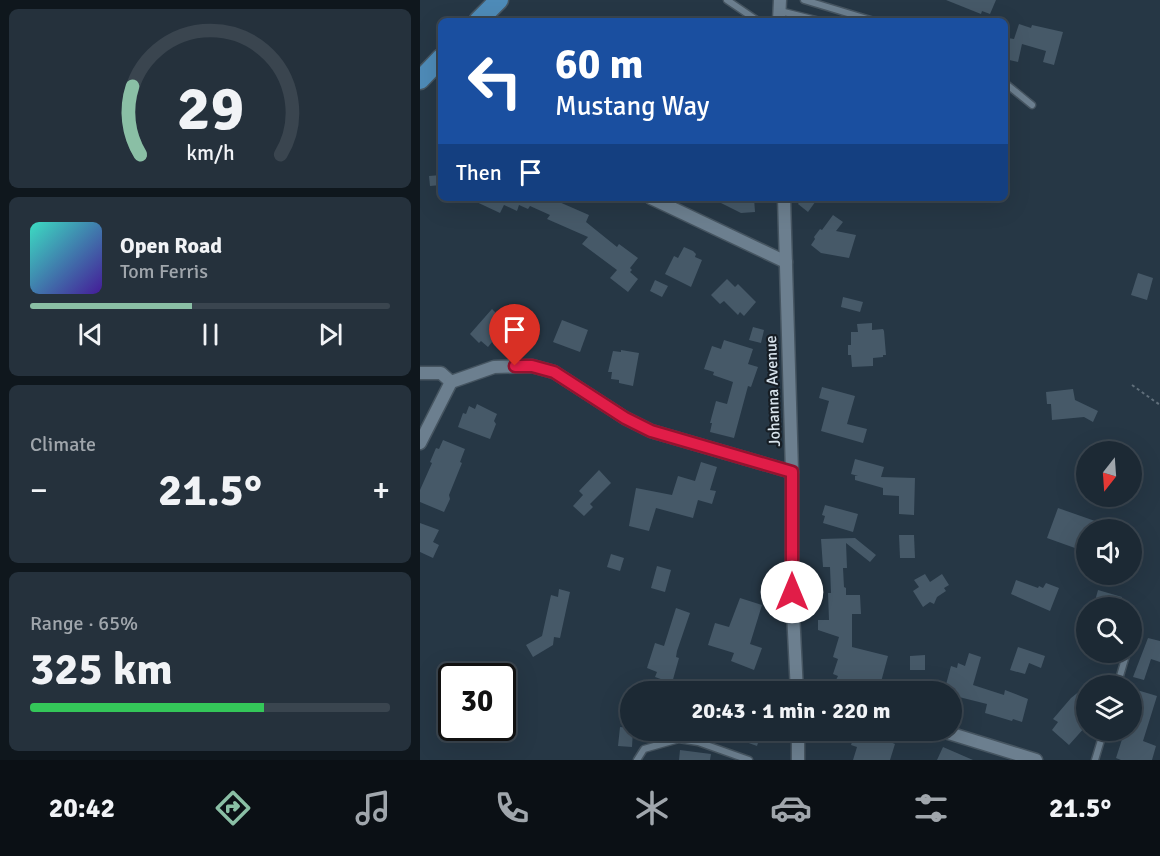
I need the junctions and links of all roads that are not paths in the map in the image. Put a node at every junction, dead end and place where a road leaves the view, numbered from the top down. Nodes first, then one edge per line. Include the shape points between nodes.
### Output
1 (727, 0) edge
2 (804, 0) edge
3 (780, 11) edge
4 (754, 18) edge
5 (808, 18) edge
6 (864, 18) edge
7 (438, 61) edge
8 (420, 80) edge
9 (1008, 85) edge
10 (1032, 105) dead end
11 (657, 201) edge
12 (784, 201) edge
13 (786, 262) junction
14 (420, 373) edge
15 (450, 382) junction
16 (420, 443) edge
17 (792, 472) junction
18 (797, 681) edge
19 (962, 737) edge
20 (798, 741) edge
21 (1101, 741) edge
22 (637, 760) edge
23 (749, 760) edge
24 (798, 760) edge
25 (1036, 760) edge
26 (1095, 760) edge

1 - 4 lane
2 - 6 lane
3 - 5 lane
7 - 8 main road
9 - 10 lane
11 - 13 street
12 - 13 street, Johanna Avenue
13 - 17 street, Johanna Avenue
14 - 15 street via 441,373
15 - 16 street
15 - 17 street via 494,367 532,366 554,372 651,431
17 - 18 street, Johanna Avenue
19 - 25 street
20 - 24 street
21 - 26 lane
22 - 23 lane via 644,749 679,739

